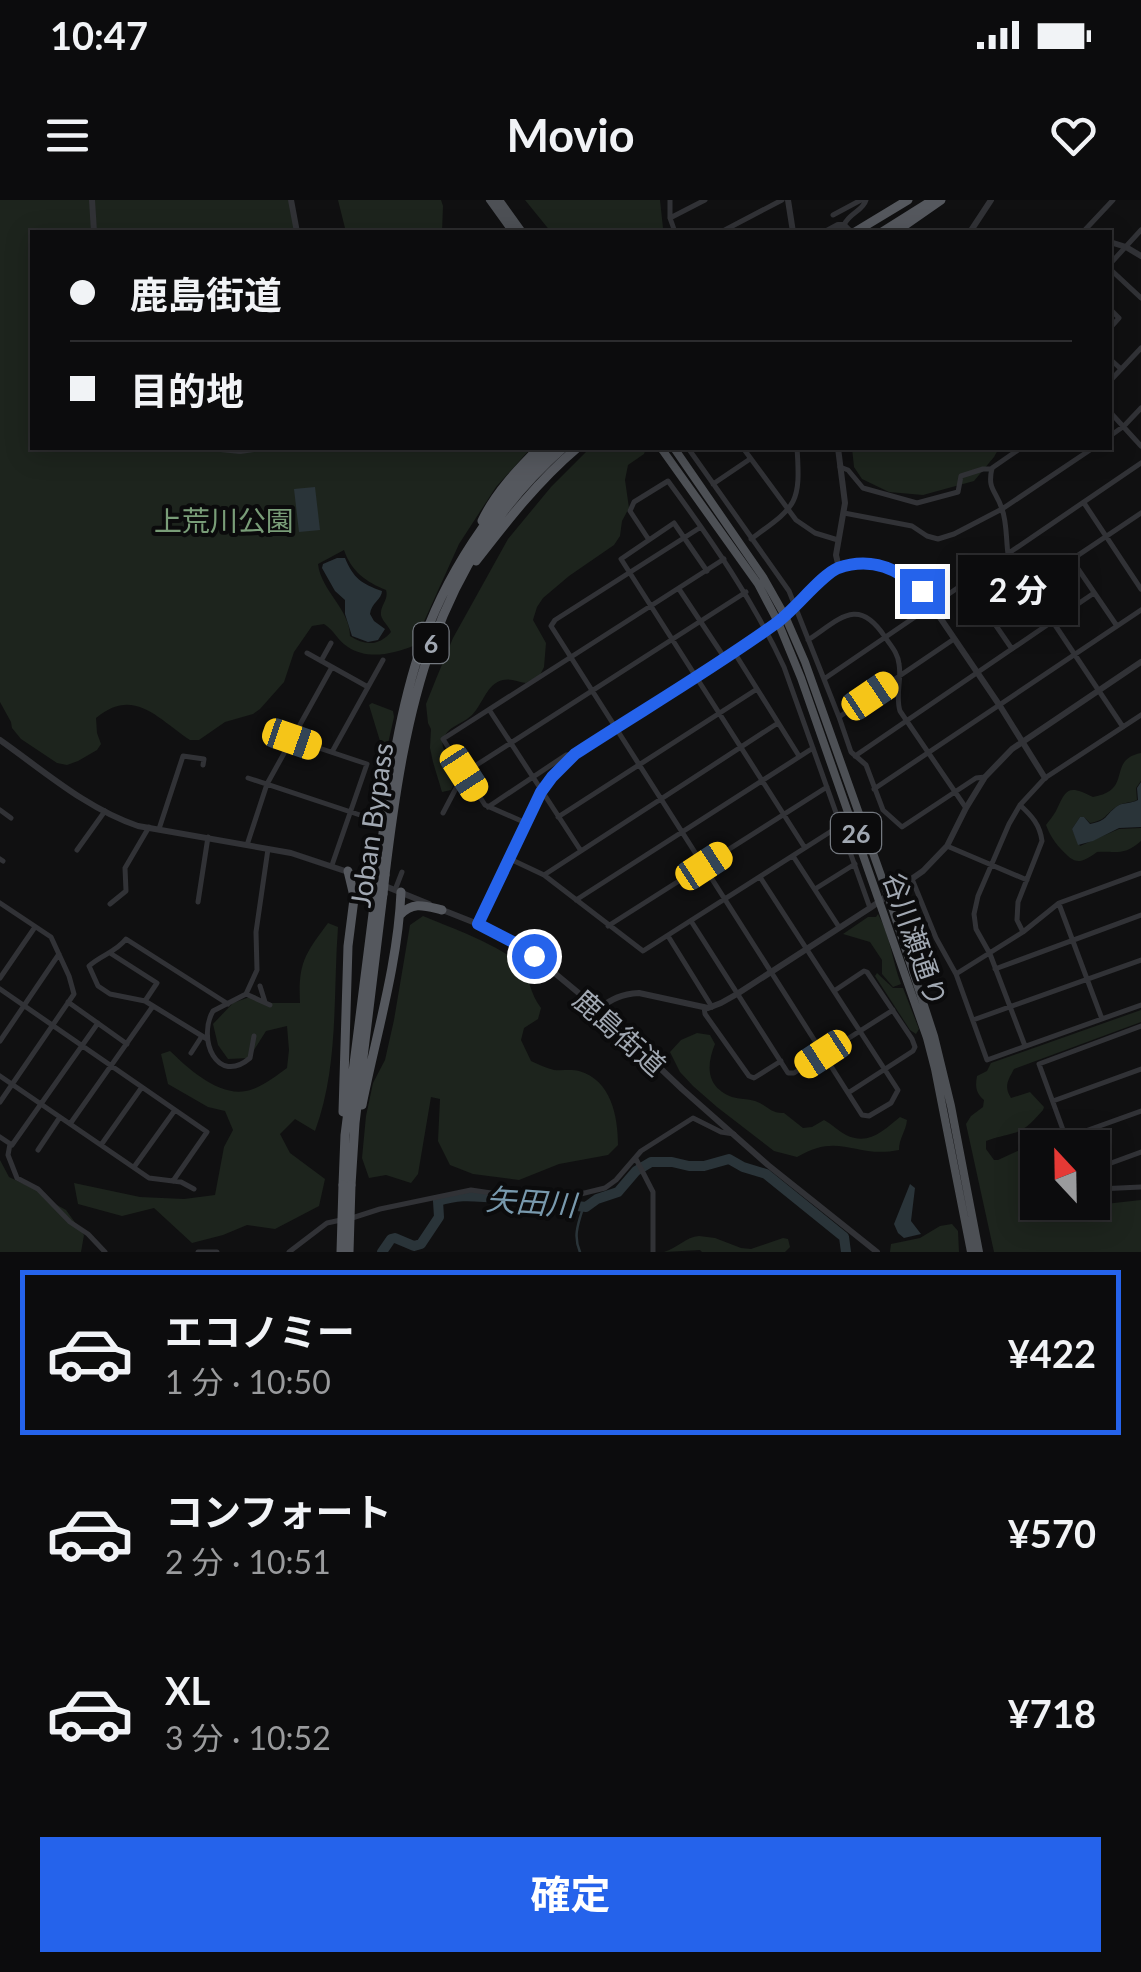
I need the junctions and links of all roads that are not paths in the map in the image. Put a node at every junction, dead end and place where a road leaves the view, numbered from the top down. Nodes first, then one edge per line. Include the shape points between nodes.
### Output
1 (92, 200) edge
2 (291, 200) edge
3 (490, 200) edge
4 (499, 200) edge
5 (670, 200) edge
6 (705, 200) edge
7 (785, 200) edge
8 (864, 200) edge
9 (908, 200) edge
10 (917, 200) edge
11 (933, 200) edge
12 (941, 200) edge
13 (992, 200) edge
14 (1112, 200) edge
15 (833, 214) dead end
16 (670, 218) junction
17 (94, 230) edge
18 (297, 230) edge
19 (512, 230) edge
20 (521, 230) edge
21 (674, 230) edge
22 (726, 230) edge
23 (792, 230) edge
24 (850, 230) edge
25 (870, 230) edge
26 (885, 230) edge
27 (898, 230) edge
28 (971, 230) edge
29 (1085, 230) edge
30 (1141, 230) edge
31 (1112, 243) edge
32 (1126, 247) junction
33 (1141, 256) edge
34 (1112, 264) edge
35 (1112, 268) edge
36 (1141, 298) edge
37 (1141, 348) edge
38 (1112, 361) edge
39 (1121, 369) junction
40 (1112, 379) edge
41 (1141, 408) edge
42 (1112, 414) edge
43 (1124, 426) junction
44 (1112, 435) edge
45 (1141, 446) edge
46 (536, 450) edge
47 (549, 450) edge
48 (561, 450) edge
49 (575, 450) edge
50 (662, 450) edge
51 (675, 450) edge
52 (689, 450) edge
53 (744, 450) edge
54 (797, 450) edge
55 (838, 450) edge
56 (1018, 450) edge
57 (1090, 450) edge
58 (750, 458) junction
59 (1141, 463) edge
60 (840, 467) junction
61 (992, 469) junction
62 (713, 484) junction
63 (1084, 503) junction
64 (1002, 509) junction
65 (788, 512) junction
66 (844, 513) junction
67 (1140, 516) edge
68 (701, 526) junction
69 (1107, 537) junction
70 (685, 538) junction
71 (751, 539) junction
72 (649, 540) junction
73 (839, 540) junction
74 (470, 546) junction
75 (1008, 554) junction
76 (724, 560) junction
77 (1072, 560) junction
78 (839, 568) junction
79 (707, 571) junction
80 (630, 573) junction
81 (966, 582) junction
82 (456, 588) junction
83 (679, 589) junction
84 (1141, 589) edge
85 (746, 592) junction
86 (1094, 593) junction
87 (932, 605) junction
88 (796, 606) junction
89 (651, 607) junction
90 (1141, 610) edge
91 (989, 615) junction
92 (782, 619) junction
93 (1052, 622) junction
94 (701, 623) junction
95 (1117, 626) junction
96 (767, 630) junction
97 (885, 637) junction
98 (808, 640) junction
99 (954, 640) junction
100 (673, 641) junction
101 (332, 643) dead end
102 (1012, 648) junction
103 (734, 652) junction
104 (307, 653) dead end
105 (1074, 654) junction
106 (570, 657) junction
107 (724, 658) junction
108 (382, 660) dead end
109 (321, 661) junction
110 (1141, 662) edge
111 (332, 668) junction
112 (978, 673) junction
113 (696, 676) junction
114 (900, 676) junction
115 (824, 679) junction
116 (368, 687) junction
117 (757, 688) junction
118 (592, 691) junction
119 (1100, 691) junction
120 (1000, 706) junction
121 (490, 710) junction
122 (719, 713) junction
123 (1141, 715) edge
124 (840, 717) junction
125 (906, 721) junction
126 (778, 723) junction
127 (616, 727) junction
128 (1123, 727) junction
129 (274, 729) dead end
130 (292, 739) junction
131 (0, 740) edge
132 (1023, 741) junction
133 (511, 744) junction
134 (740, 747) junction
135 (813, 748) junction
136 (332, 752) junction
137 (928, 753) junction
138 (575, 754) junction
139 (855, 756) junction
140 (799, 757) junction
141 (640, 764) junction
142 (203, 765) dead end
143 (464, 773) junction
144 (985, 776) junction
145 (248, 778) dead end
146 (532, 778) junction
147 (1045, 778) junction
148 (762, 780) junction
149 (267, 784) junction
150 (827, 787) junction
151 (874, 790) junction
152 (541, 792) junction
153 (955, 792) junction
154 (662, 799) junction
155 (488, 806) junction
156 (1020, 806) junction
157 (966, 808) junction
158 (0, 810) edge
159 (105, 811) junction
160 (351, 812) junction
161 (444, 813) dead end
162 (784, 814) junction
163 (558, 816) junction
164 (11, 818) dead end
165 (366, 818) dead end
166 (526, 823) junction
167 (841, 826) junction
168 (149, 827) junction
169 (159, 829) junction
170 (682, 832) junction
171 (208, 837) junction
172 (247, 845) junction
173 (947, 846) junction
174 (805, 848) junction
175 (77, 850) dead end
176 (268, 850) junction
177 (580, 851) junction
178 (794, 856) junction
179 (509, 858) junction
180 (854, 864) junction
181 (332, 865) junction
182 (704, 866) junction
183 (991, 866) junction
184 (348, 871) junction
185 (402, 872) dead end
186 (1141, 873) edge
187 (382, 874) junction
188 (544, 875) junction
189 (760, 877) junction
190 (366, 878) junction
191 (912, 879) junction
192 (1027, 880) junction
193 (815, 890) junction
194 (398, 891) junction
195 (379, 892) junction
196 (884, 898) junction
197 (354, 899) junction
198 (576, 900) junction
199 (725, 900) junction
200 (198, 902) dead end
201 (1058, 903) junction
202 (110, 904) dead end
203 (3, 905) edge
204 (870, 908) junction
205 (442, 910) junction
206 (400, 915) junction
207 (0, 916) edge
208 (1141, 916) edge
209 (690, 921) junction
210 (478, 924) junction
211 (608, 926) junction
212 (35, 927) junction
213 (839, 927) junction
214 (1023, 932) junction
215 (668, 936) junction
216 (1073, 940) junction
217 (807, 948) junction
218 (109, 953) junction
219 (59, 954) junction
220 (990, 954) junction
221 (1141, 960) edge
222 (995, 969) junction
223 (771, 972) junction
224 (956, 974) junction
225 (0, 978) edge
226 (1086, 979) junction
227 (199, 986) junction
228 (260, 986) dead end
229 (0, 989) edge
230 (834, 991) junction
231 (195, 993) dead end
232 (246, 994) junction
233 (737, 994) junction
234 (145, 1001) junction
235 (68, 1002) junction
236 (228, 1004) junction
237 (1141, 1004) edge
238 (24, 1005) junction
239 (153, 1006) junction
240 (708, 1007) junction
241 (1010, 1007) junction
242 (598, 1010) junction
243 (893, 1010) junction
244 (1102, 1018) junction
245 (974, 1020) junction
246 (98, 1023) junction
247 (53, 1025) junction
248 (1141, 1026) edge
249 (860, 1031) junction
250 (254, 1036) dead end
251 (204, 1038) junction
252 (0, 1040) edge
253 (126, 1044) junction
254 (82, 1045) junction
255 (1024, 1046) junction
256 (191, 1054) dead end
257 (823, 1054) junction
258 (780, 1061) junction
259 (111, 1066) junction
260 (885, 1069) junction
261 (1141, 1069) edge
262 (0, 1076) edge
263 (12, 1084) junction
264 (142, 1087) junction
265 (848, 1093) junction
266 (1053, 1101) junction
267 (0, 1102) edge
268 (41, 1104) junction
269 (175, 1110) junction
270 (1141, 1112) edge
271 (60, 1117) junction
272 (70, 1124) junction
273 (1063, 1130) edge
274 (1089, 1130) edge
275 (345, 1134) junction
276 (734, 1134) junction
277 (0, 1137) edge
278 (10, 1144) junction
279 (101, 1145) junction
280 (38, 1150) dead end
281 (1141, 1152) edge
282 (635, 1158) junction
283 (1110, 1163) edge
284 (134, 1167) junction
285 (173, 1181) junction
286 (348, 1182) junction
287 (1141, 1186) edge
288 (1110, 1187) edge
289 (194, 1189) dead end
290 (105, 1252) edge
291 (198, 1252) edge
292 (217, 1252) edge
293 (289, 1252) edge
294 (341, 1252) edge
295 (349, 1252) edge
296 (653, 1252) edge
297 (877, 1252) edge
298 (971, 1252) edge
299 (980, 1252) edge

1 - 17 street
2 - 18 street
3 - 19 main road
4 - 20 main road
5 - 16 street
6 - 16 street
7 - 22 street
7 - 23 street
8 - 15 street
8 - 24 street via 847,218
9 - 24 highway
10 - 25 highway
11 - 26 highway
12 - 27 highway
13 - 28 street
14 - 29 street
16 - 21 street
30 - 32 street
31 - 32 street
32 - 33 street
32 - 34 street
35 - 36 street
37 - 39 street
38 - 39 street
39 - 40 street
41 - 43 street
42 - 43 street
43 - 44 street
43 - 45 street
46 - 74 highway via 487,510
47 - 74 highway, Joban Bypass / 6
48 - 82 highway, Joban Bypass / 6 via 498,521
49 - 82 highway via 518,508
50 - 92 main road, 谷川瀬通り / 26
51 - 92 main road, 26 via 762,577
52 - 62 street
53 - 58 street
54 - 65 street via 798,492
55 - 60 street
56 - 61 street
57 - 64 street
58 - 62 street
58 - 65 street
59 - 63 street
60 - 61 street via 869,490 918,503 958,492 961,476
60 - 66 street
61 - 64 street via 990,488
62 - 71 street
63 - 69 street
63 - 75 street
64 - 66 street via 938,538
64 - 75 street
65 - 71 street
65 - 73 street via 815,533
66 - 73 street
67 - 69 street
68 - 70 street
68 - 72 street via 668,481 630,511
68 - 76 street
69 - 77 street
69 - 84 street
70 - 72 street via 674,523
70 - 79 street
70 - 80 street
71 - 88 street
72 - 80 street via 620,559
73 - 78 street
74 - 187 highway, Joban Bypass / 6 via 414,671 398,732
75 - 81 street
76 - 79 street
76 - 85 street
77 - 86 street
77 - 91 street
78 - 87 street via 876,564 899,571
78 - 88 street
79 - 83 street
80 - 89 street
80 - 106 street via 552,622
81 - 87 street
81 - 91 street
82 - 187 highway, Joban Bypass / 6 via 410,714
83 - 89 street
83 - 94 street
85 - 94 street
85 - 96 street
86 - 93 street
86 - 95 street
87 - 97 street
87 - 99 street
88 - 92 street
88 - 98 street
89 - 100 street
89 - 106 street
90 - 95 street
91 - 102 street
92 - 96 street
92 - 196 main road, 谷川瀬通り / 26
93 - 102 street
93 - 105 street
94 - 100 street
94 - 107 street
95 - 105 street
96 - 103 street
96 - 135 street
97 - 98 street via 875,621 858,614
97 - 114 street
97 - 115 street
98 - 115 street
99 - 112 street
99 - 114 street
100 - 113 street
100 - 118 street
101 - 109 street
102 - 112 street
103 - 107 street
103 - 117 street
104 - 109 street
105 - 119 street
105 - 120 street
106 - 118 street
106 - 121 street
107 - 113 street
108 - 116 street
109 - 111 street
110 - 119 street
111 - 116 street
111 - 130 street
112 - 120 street
112 - 125 street
113 - 122 street
113 - 127 street
114 - 124 street
114 - 125 street via 898,703
115 - 124 street
116 - 136 street
117 - 122 street
117 - 126 street
118 - 127 street
118 - 133 street
119 - 128 street
119 - 132 street
120 - 132 street
120 - 137 street
121 - 133 street
121 - 143 street via 442,740
122 - 134 street
122 - 141 street
123 - 128 street
124 - 139 street
125 - 137 street
125 - 139 street
126 - 134 street
126 - 140 street
127 - 138 street
127 - 141 street
128 - 147 street
129 - 130 street
130 - 136 street
130 - 149 street
131 - 159 street, 鹿島街道
132 - 144 street
132 - 147 street
133 - 143 street
133 - 146 street
134 - 148 street
134 - 154 street
135 - 140 street
135 - 150 street
136 - 160 street via 368,764
137 - 151 street
137 - 153 street
138 - 146 street
138 - 152 street
139 - 151 street via 866,765
140 - 148 street
141 - 154 street
141 - 163 street
142 - 169 street via 204,759 184,756
143 - 155 street
143 - 161 street
144 - 153 street
144 - 157 street
145 - 149 street
146 - 152 street
146 - 155 street
147 - 156 street
148 - 162 street
148 - 170 street
149 - 160 street
149 - 172 street
150 - 162 street
150 - 167 street
151 - 153 street via 902,826
152 - 163 street
152 - 166 street
153 - 157 street
154 - 170 street
154 - 177 street
155 - 166 street
156 - 183 street
156 - 192 street via 1034,818 1042,841
157 - 173 street
158 - 164 street
159 - 168 street, 鹿島街道
159 - 175 street
160 - 165 street
160 - 181 street
162 - 174 street
162 - 182 street
163 - 177 street
166 - 179 street
167 - 174 street
167 - 180 street
168 - 169 street, 鹿島街道
168 - 202 street via 125,868 126,891
169 - 171 street, 鹿島街道
170 - 182 street
170 - 198 street
171 - 172 street, 鹿島街道
171 - 200 street
172 - 176 street, 鹿島街道
173 - 183 street
173 - 191 street
174 - 178 street
176 - 181 street, 鹿島街道
176 - 232 street via 257,970
177 - 188 street
178 - 189 street
178 - 193 street
179 - 188 street
179 - 210 street
180 - 193 street
180 - 204 street
181 - 184 street, 鹿島街道
182 - 199 street
182 - 211 street
183 - 192 street
183 - 220 street via 974,914
184 - 190 street, 鹿島街道
184 - 197 highway
185 - 194 street
186 - 201 street
187 - 195 highway, Joban Bypass / 6, bridge
188 - 198 street
189 - 199 street
189 - 217 street
190 - 194 street, 鹿島街道
190 - 197 highway
191 - 196 street
191 - 224 street
192 - 214 street via 1016,911
193 - 213 street
194 - 205 street, 鹿島街道
194 - 206 highway
195 - 275 highway, Joban Bypass / 6
195 - 286 highway, Joban Bypass / 6
196 - 204 street
196 - 298 main road, 谷川瀬通り / 26 via 935,1068
196 - 299 main road, 26 via 934,1036
197 - 275 highway
198 - 211 street
199 - 209 street
199 - 223 street
201 - 214 street
201 - 216 street
203 - 207 street
203 - 212 street
204 - 213 street
205 - 206 highway via 417,904
205 - 210 street, 鹿島街道
206 - 286 highway
208 - 216 street
209 - 215 street
209 - 233 street
210 - 242 street, 鹿島街道 via 534,956
211 - 215 street via 643,952
212 - 219 street
212 - 225 street
213 - 217 street
214 - 220 street
215 - 240 street
216 - 222 street
216 - 226 street
217 - 223 street
217 - 230 street
218 - 227 street via 126,939
218 - 234 street via 156,984
218 - 234 street via 89,966 98,986
219 - 235 street via 74,994
219 - 238 street
220 - 222 street
220 - 224 street
221 - 226 street
222 - 241 street
223 - 233 street
223 - 257 street
224 - 245 street
226 - 241 street
226 - 244 street
227 - 231 street
227 - 236 street
228 - 232 street via 268,1004
229 - 238 street
230 - 243 street via 868,972
230 - 249 street
232 - 236 street
233 - 240 street
233 - 258 street
234 - 239 street
235 - 246 street
235 - 247 street
236 - 251 street via 210,1015
237 - 244 street
238 - 247 street
238 - 252 street
239 - 251 street
239 - 253 street
240 - 242 street via 638,993 620,995
240 - 258 street via 705,1014 748,1076
241 - 245 street
241 - 255 street
242 - 276 street, 鹿島街道
243 - 249 street
243 - 260 street via 915,1047
244 - 255 street
245 - 255 street via 987,1060
246 - 253 street
246 - 254 street
247 - 254 street
247 - 263 street
248 - 266 street via 1039,1064
249 - 257 street
249 - 260 street
250 - 251 street via 250,1058 230,1067 215,1058
251 - 256 street
253 - 259 street
254 - 259 street
254 - 268 street
257 - 258 street via 794,1073
257 - 265 street
259 - 264 street
259 - 272 street
260 - 265 street
260 - 265 street via 898,1090 891,1103 862,1115
261 - 266 street
262 - 263 street
263 - 267 street
263 - 268 street
264 - 269 street
264 - 279 street
266 - 273 street
268 - 271 street
268 - 278 street
269 - 284 street
269 - 285 street via 207,1132
270 - 274 street
271 - 272 street
271 - 280 street
272 - 279 street
275 - 286 highway, Joban Bypass / 6
276 - 282 street via 693,1118
276 - 297 street, 鹿島街道
277 - 278 street
278 - 290 street via 17,1178 38,1188
279 - 284 street
281 - 283 street
282 - 293 street via 611,1184 566,1199 449,1194 331,1221
282 - 296 street via 653,1192
284 - 285 street via 149,1178
285 - 289 street
286 - 294 highway, Joban Bypass / 6, bridge
286 - 295 highway, Joban Bypass / 6, bridge
287 - 288 street
291 - 292 street

